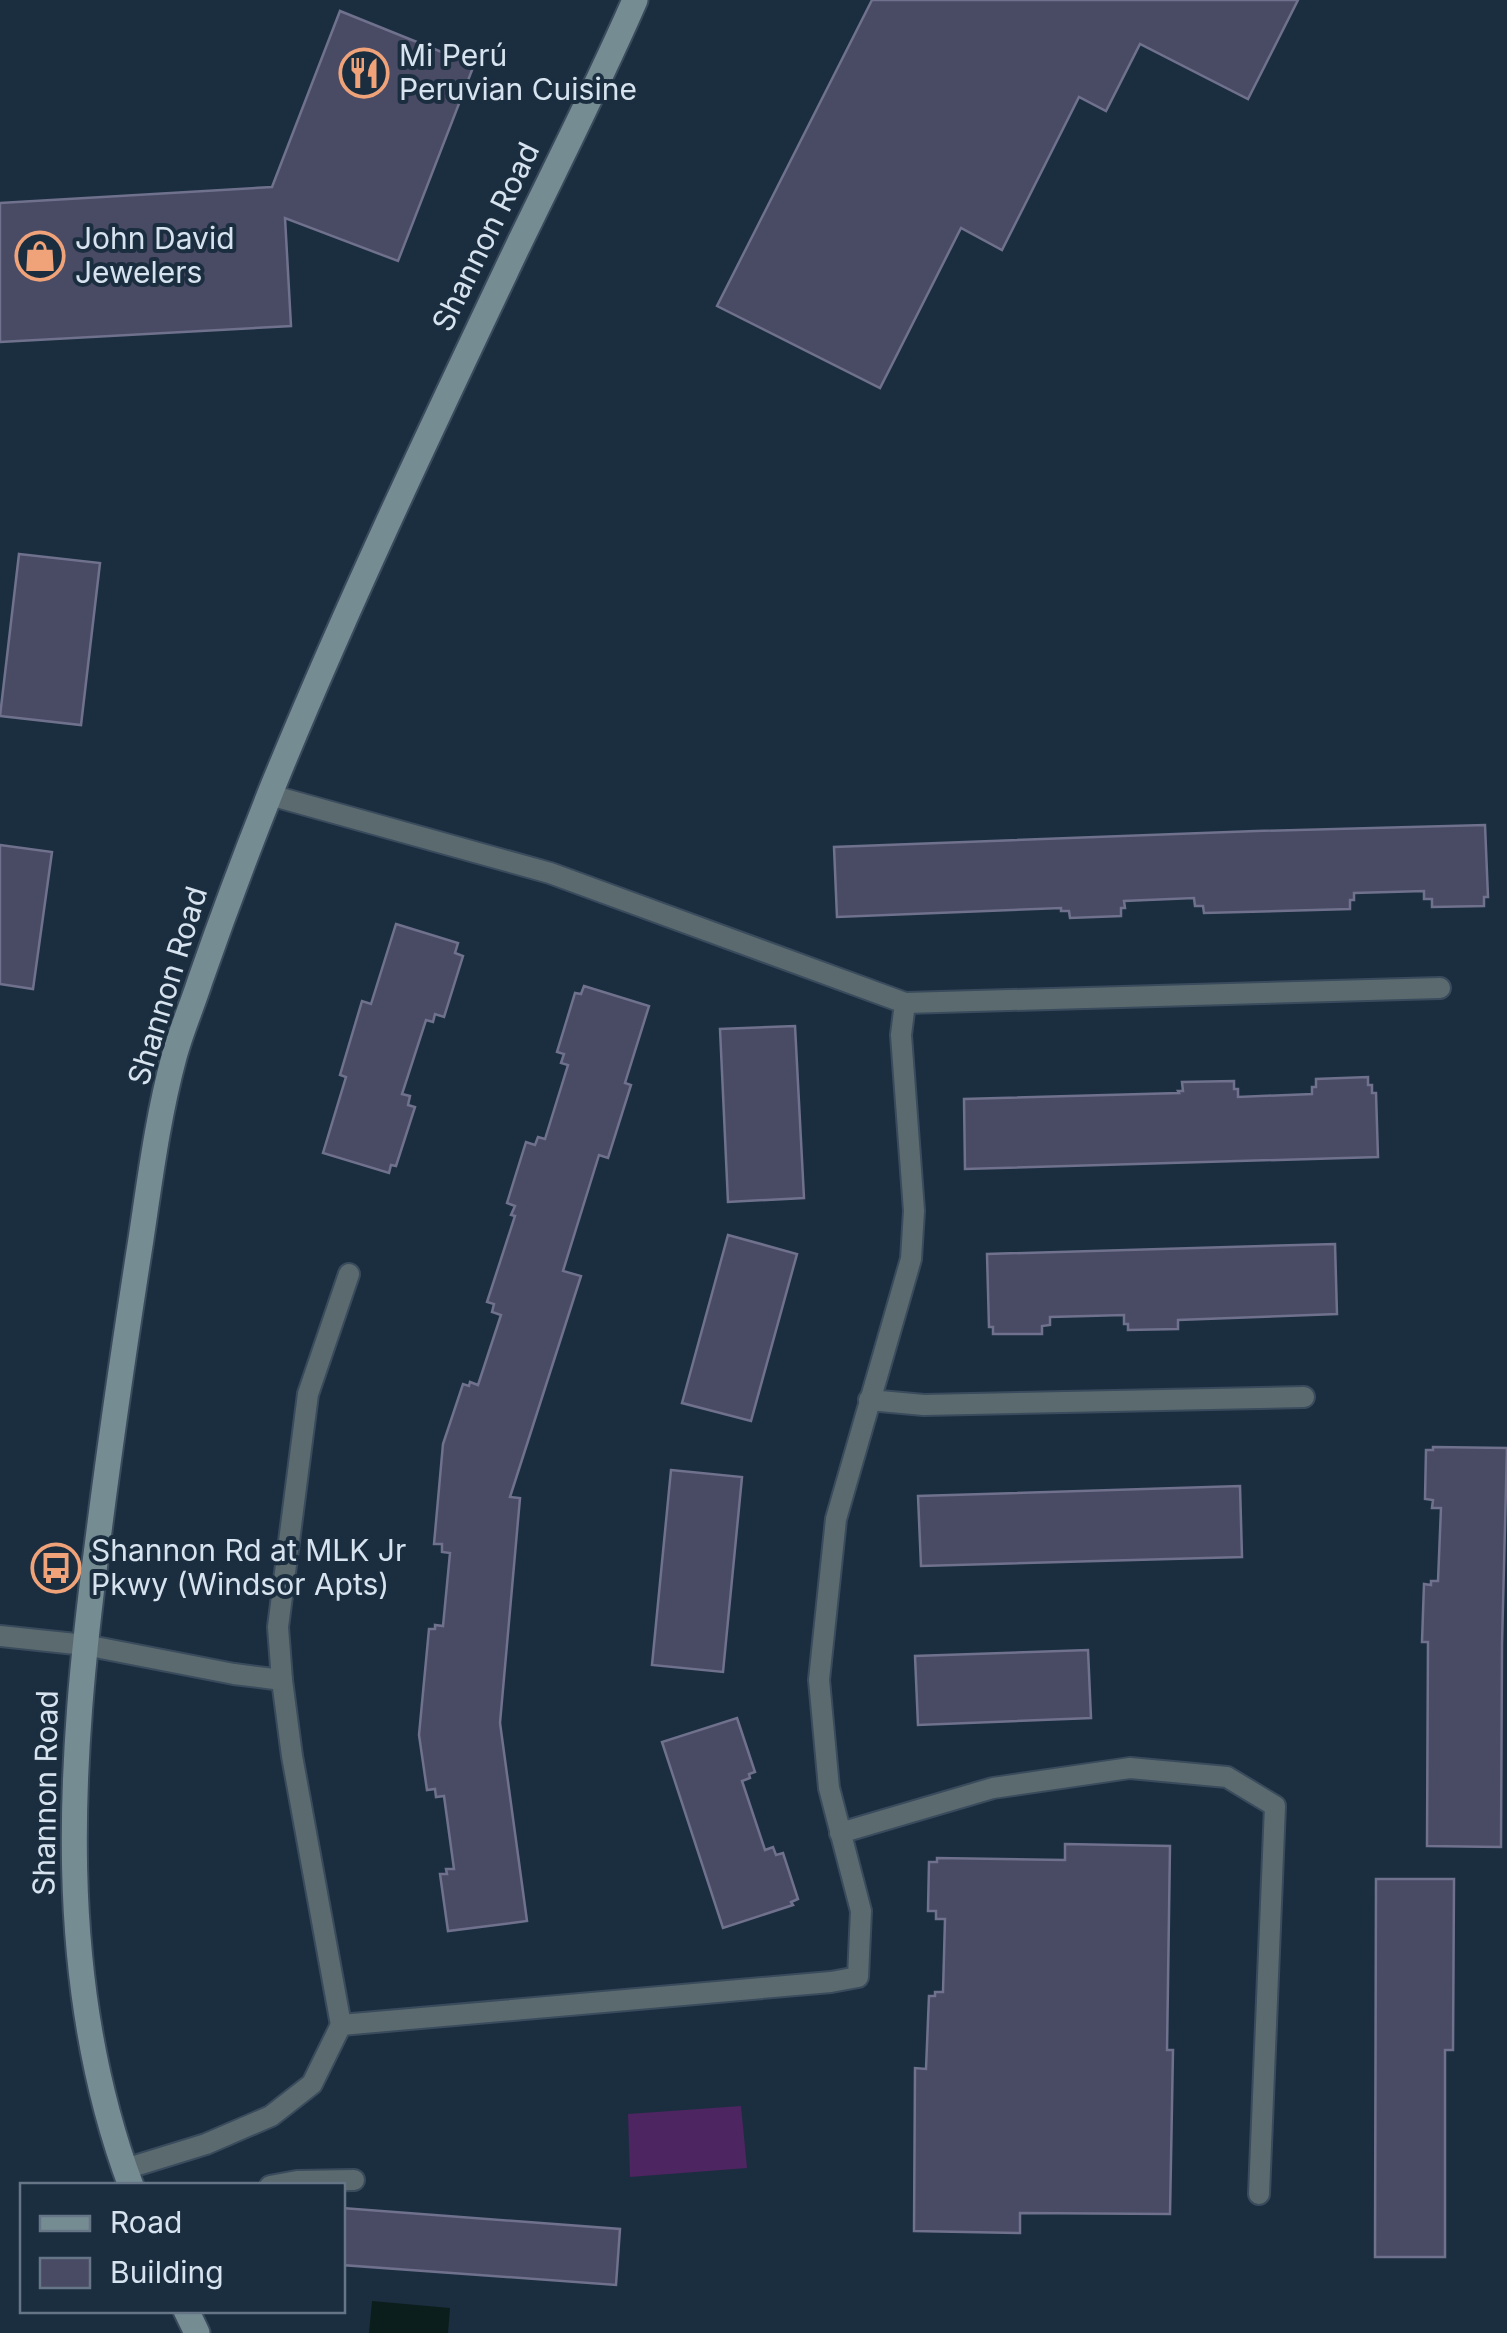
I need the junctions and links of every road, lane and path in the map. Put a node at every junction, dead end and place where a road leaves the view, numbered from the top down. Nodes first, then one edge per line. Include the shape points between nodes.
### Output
1 (635, 0) edge
2 (270, 794) junction
3 (1440, 988) dead end
4 (905, 1003) junction
5 (349, 1274) dead end
6 (1304, 1398) dead end
7 (869, 1400) junction
8 (0, 1636) edge
9 (85, 1644) junction
10 (282, 1680) junction
11 (840, 1833) junction
12 (341, 2026) junction
13 (128, 2177) edge
14 (354, 2180) dead end
15 (286, 2183) edge
16 (1260, 2194) dead end

1 - 2 street, Shannon Road via 440,410
2 - 4 lane via 550,873
2 - 9 street, Shannon Road via 174,1058 116,1399
3 - 4 lane
4 - 7 lane via 911,1258
5 - 10 lane via 308,1394 278,1627
6 - 7 lane via 924,1405
7 - 11 lane via 836,1519 819,1680 828,1788
8 - 9 lane
9 - 10 lane
9 - 13 street, Shannon Road via 73,1825 76,1925 88,2025
10 - 12 lane
11 - 12 lane via 861,1911 858,1978
11 - 16 lane via 993,1788 1130,1768 1227,1777 1274,1806
12 - 13 lane via 312,2084 271,2116
14 - 15 lane

